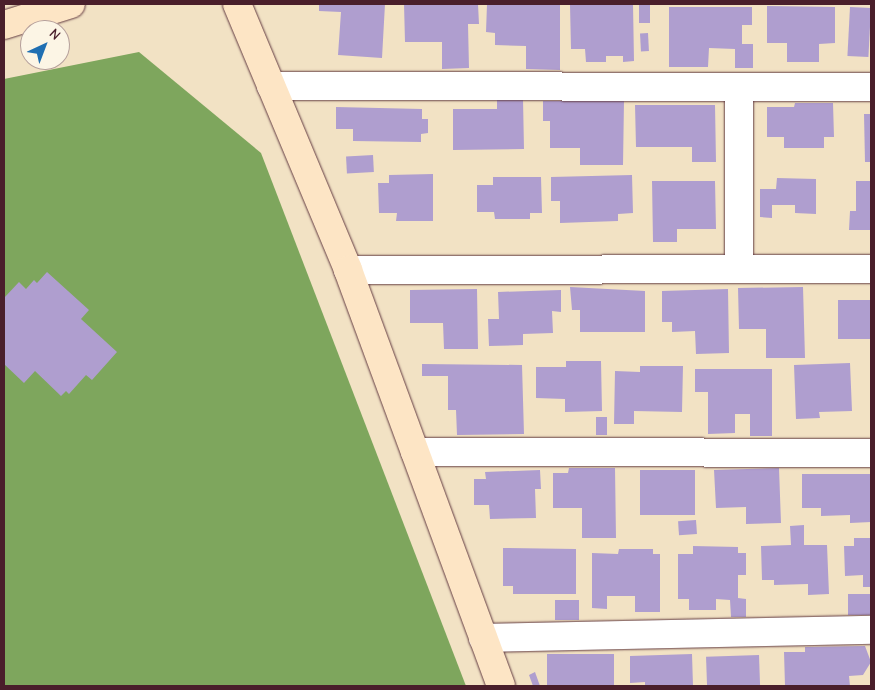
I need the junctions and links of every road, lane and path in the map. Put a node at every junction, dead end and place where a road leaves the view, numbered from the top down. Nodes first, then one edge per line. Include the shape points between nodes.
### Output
1 (71, 4) edge
2 (237, 4) edge
3 (4, 25) edge
4 (271, 86) junction
5 (739, 87) junction
6 (871, 87) edge
7 (739, 268) junction
8 (871, 269) edge
9 (348, 270) junction
10 (415, 452) junction
11 (871, 453) edge
12 (871, 630) edge
13 (484, 638) junction
14 (501, 686) edge

1 - 3 street
2 - 4 street
4 - 5 street
4 - 9 street
5 - 6 street
5 - 7 street
7 - 8 street
7 - 9 street
9 - 10 street
10 - 11 street
10 - 13 street
12 - 13 street
13 - 14 street

